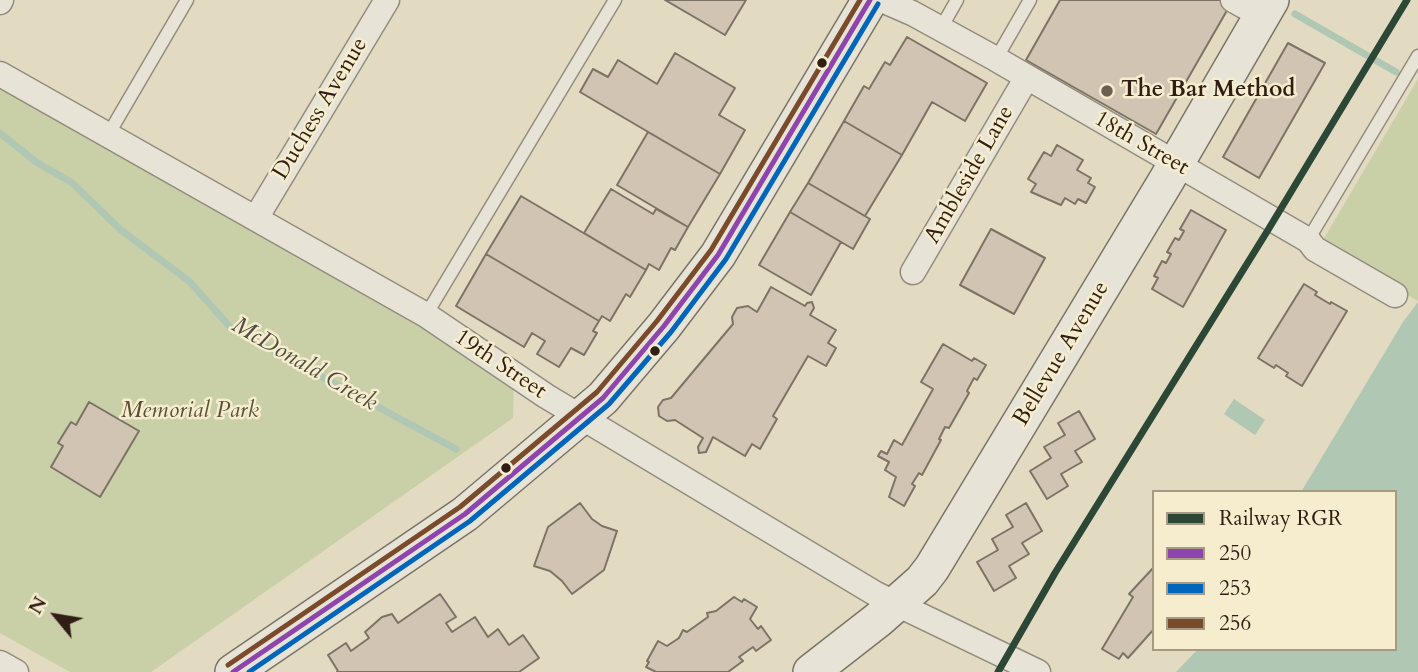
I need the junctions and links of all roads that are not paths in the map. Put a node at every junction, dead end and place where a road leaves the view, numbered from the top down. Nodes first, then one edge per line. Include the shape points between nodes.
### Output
1 (187, 0) edge
2 (387, 0) edge
3 (615, 0) edge
4 (870, 0) edge
5 (882, 0) edge
6 (957, 0) edge
7 (1030, 0) edge
8 (1255, 5) edge
9 (941, 28) junction
10 (1418, 56) edge
11 (996, 59) junction
12 (0, 74) edge
13 (1027, 77) junction
14 (108, 135) junction
15 (1176, 164) junction
16 (256, 218) junction
17 (1308, 240) junction
18 (913, 272) dead end
19 (1395, 295) dead end
20 (426, 315) junction
21 (581, 418) junction
22 (895, 604) junction
23 (0, 663) edge
24 (16, 672) edge
25 (233, 672) edge
26 (811, 672) edge
27 (1038, 672) edge

1 - 14 lane
2 - 16 street, Duchess Avenue
3 - 20 lane
4 - 21 main road via 718,255 664,326
5 - 9 street, 18th Street
6 - 9 lane
7 - 11 lane
8 - 15 main road, Bellevue Avenue
9 - 11 street, 18th Street
10 - 17 lane
11 - 13 street, 18th Street
12 - 14 street, 19th Street
13 - 15 street, 18th Street
13 - 18 street, Ambleside Lane
14 - 16 street, 19th Street
15 - 17 street, 18th Street
15 - 22 main road, Bellevue Avenue via 951,539 922,581
16 - 20 street, 19th Street
17 - 19 street, 18th Street via 1315,249
20 - 21 street, 19th Street
21 - 22 street, 19th Street
21 - 25 main road via 465,514
22 - 26 main road, Bellevue Avenue
22 - 27 street, 19th Street
23 - 24 street

